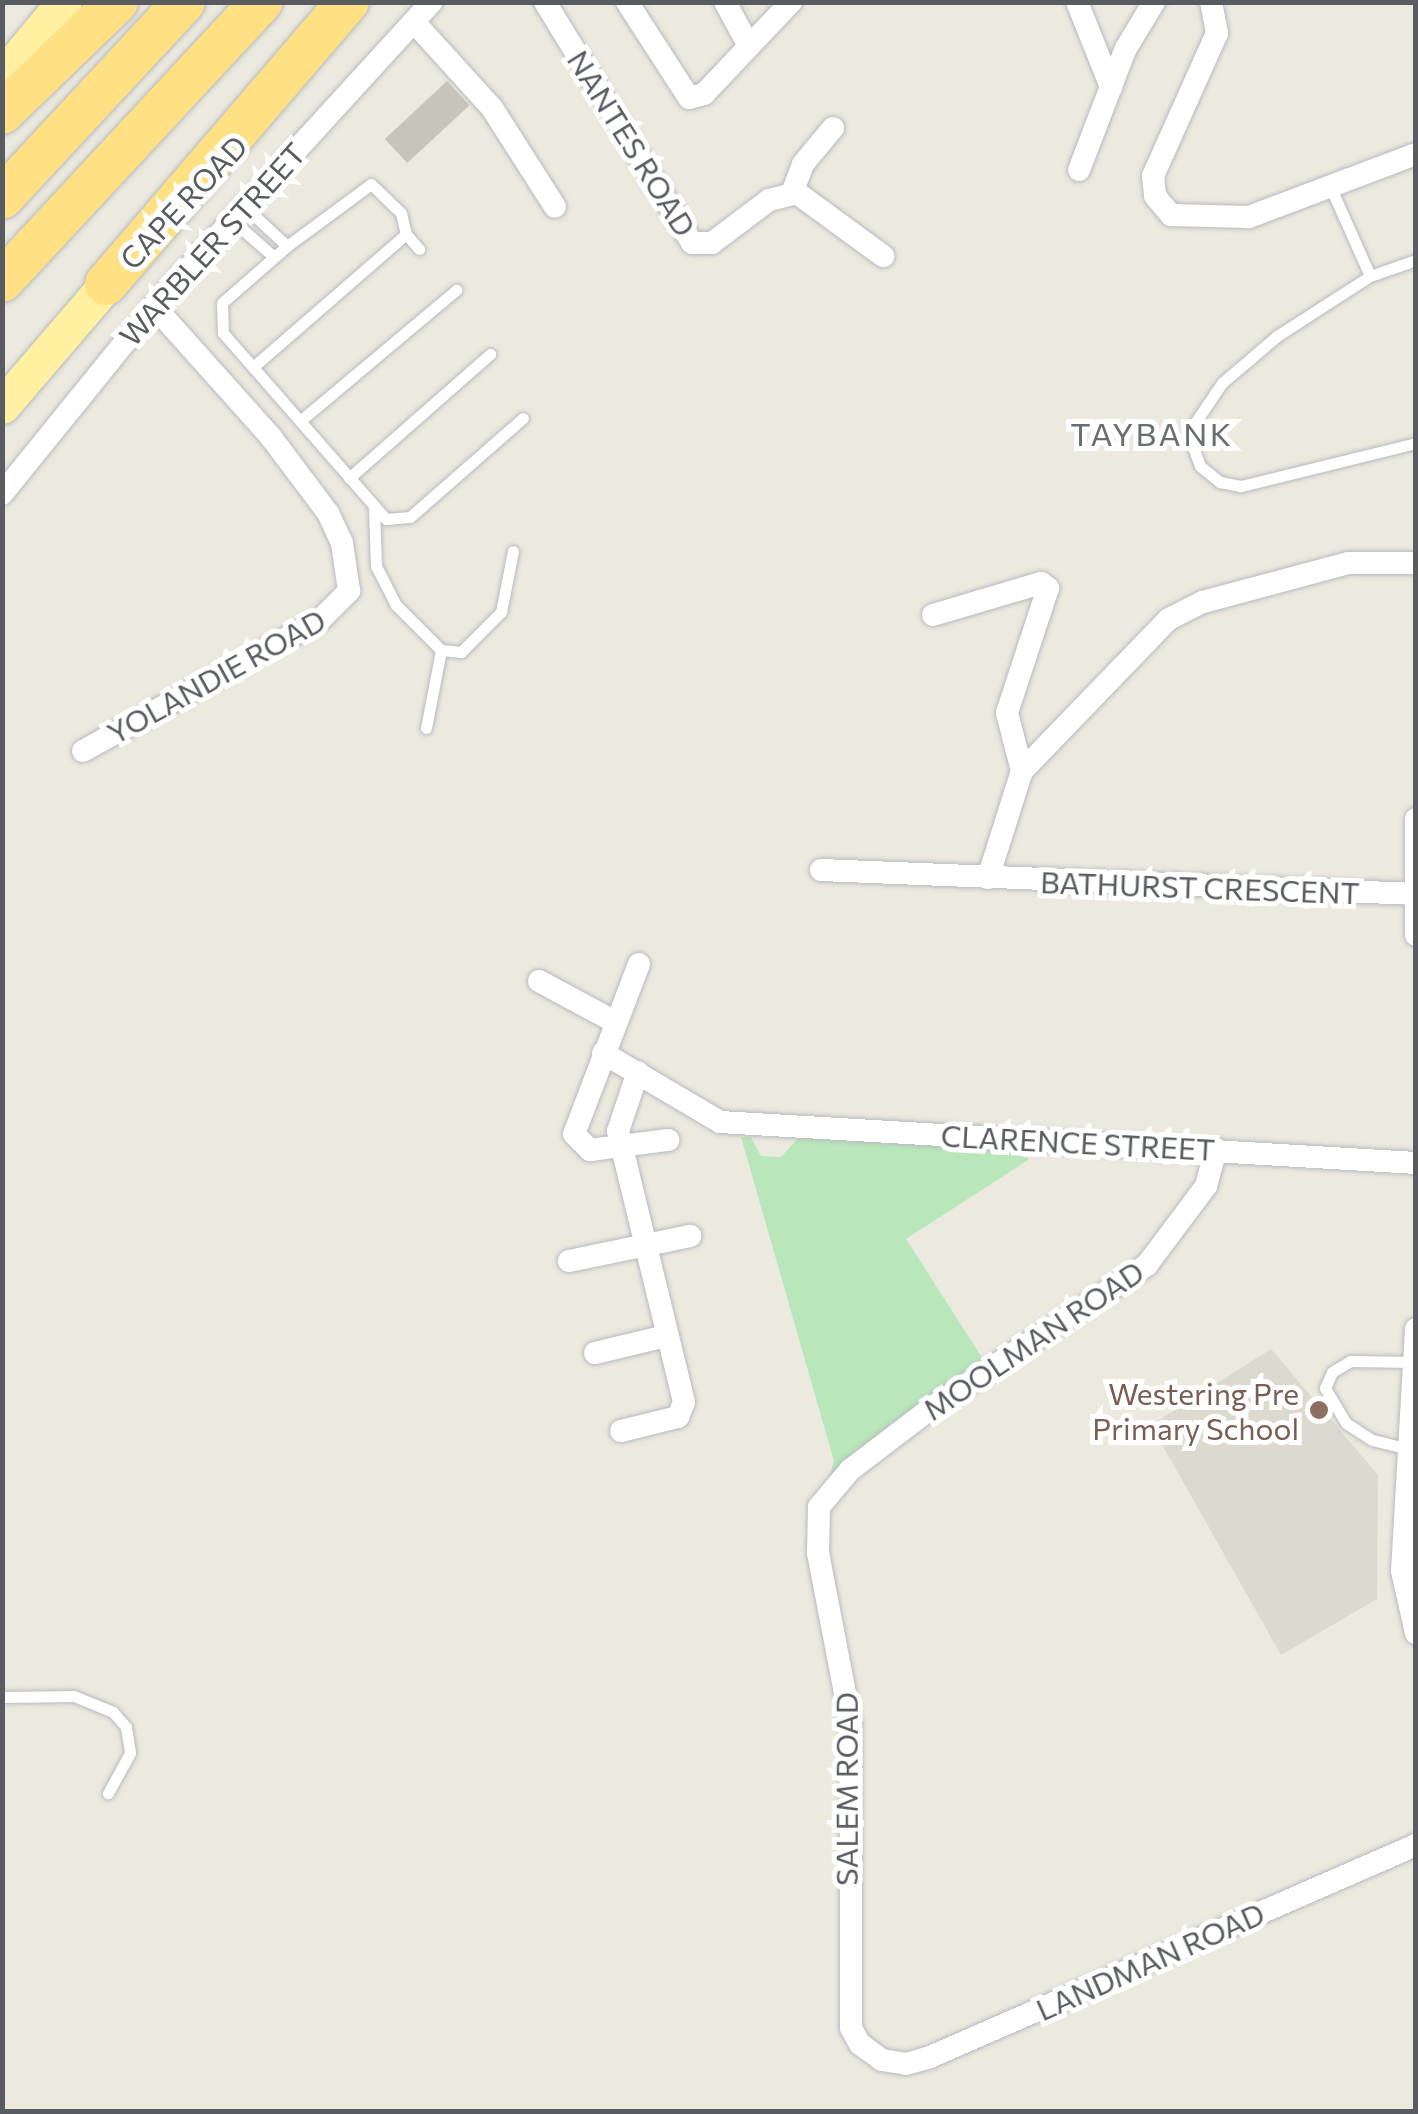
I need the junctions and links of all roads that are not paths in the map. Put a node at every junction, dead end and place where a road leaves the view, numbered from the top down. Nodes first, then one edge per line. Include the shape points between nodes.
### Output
1 (64, 2) edge
2 (117, 2) edge
3 (184, 2) edge
4 (261, 2) edge
5 (348, 2) edge
6 (370, 2) edge
7 (432, 2) edge
8 (545, 2) edge
9 (627, 2) edge
10 (725, 2) edge
11 (790, 2) edge
12 (1077, 2) edge
13 (1154, 2) edge
14 (1210, 2) edge
15 (414, 22) junction
16 (749, 46) junction
17 (2, 77) edge
18 (1111, 87) junction
19 (2, 113) edge
20 (834, 128) dead end
21 (1416, 154) edge
22 (1079, 170) dead end
23 (1330, 186) junction
24 (792, 193) junction
25 (2, 198) edge
26 (556, 207) dead end
27 (238, 213) junction
28 (406, 234) junction
29 (287, 246) junction
30 (420, 249) dead end
31 (883, 256) dead end
32 (274, 257) junction
33 (1416, 260) edge
34 (1370, 276) junction
35 (2, 282) edge
36 (106, 284) junction
37 (456, 290) dead end
38 (154, 306) junction
39 (490, 354) dead end
40 (254, 368) junction
41 (2, 406) edge
42 (524, 418) dead end
43 (300, 421) junction
44 (1416, 443) edge
45 (349, 478) junction
46 (2, 494) edge
47 (374, 509) junction
48 (512, 551) dead end
49 (1416, 563) edge
50 (934, 615) dead end
51 (441, 650) junction
52 (426, 728) dead end
53 (83, 751) dead end
54 (1022, 772) junction
55 (1416, 819) edge
56 (822, 870) dead end
57 (988, 878) junction
58 (1414, 895) edge
59 (1416, 935) edge
60 (640, 964) dead end
61 (539, 982) dead end
62 (616, 1022) junction
63 (603, 1053) junction
64 (638, 1072) junction
65 (668, 1140) dead end
66 (620, 1145) junction
67 (1216, 1149) junction
68 (1416, 1163) edge
69 (690, 1236) dead end
70 (644, 1246) junction
71 (569, 1261) dead end
72 (1416, 1330) edge
73 (666, 1336) junction
74 (595, 1354) dead end
75 (1414, 1362) edge
76 (1414, 1390) edge
77 (620, 1431) dead end
78 (1409, 1448) junction
79 (819, 1507) joint
80 (1416, 1633) edge
81 (2, 1697) edge
82 (108, 1793) dead end
83 (1416, 1845) edge
84 (882, 2060) joint

1 - 17 main road
2 - 19 highway
3 - 25 highway
4 - 35 highway
5 - 36 highway
6 - 36 main road, CAPE ROAD
7 - 15 street, WARBLER STREET
8 - 24 street, NANTES ROAD via 692,243 712,244 769,200
9 - 16 street via 688,98 704,94
10 - 16 street
11 - 16 street
12 - 18 street
13 - 18 street
14 - 23 street via 1217,33 1152,186 1171,216 1249,217
15 - 26 street via 492,108
15 - 27 street, WARBLER STREET
18 - 22 street
20 - 24 street via 803,164
21 - 23 street
23 - 34 lane
24 - 31 street via 822,207
27 - 29 lane
27 - 32 lane
27 - 38 street, WARBLER STREET
28 - 29 lane via 401,213 371,184
28 - 30 lane
28 - 40 lane
29 - 32 lane
32 - 40 lane via 229,296 219,314 223,333
33 - 34 lane
34 - 44 lane via 1247,358 1191,422 1191,455 1220,482 1241,486
36 - 41 main road, CAPE ROAD
37 - 43 lane
38 - 46 street, WARBLER STREET
38 - 53 street, YOLANDIE ROAD via 271,437 328,513 342,543 349,591 322,619
39 - 45 lane
40 - 43 lane
42 - 47 lane via 404,521
43 - 45 lane
45 - 47 lane
47 - 51 lane via 376,566 396,605
48 - 51 lane via 502,612 461,652
49 - 54 street via 1349,563 1186,609 1103,682
50 - 54 street via 1041,583 1048,588 1007,713
51 - 52 lane
54 - 57 street
55 - 58 street
56 - 57 street, BATHURST CRESCENT
57 - 58 street, BATHURST CRESCENT
58 - 59 street
60 - 62 street
61 - 62 street
62 - 63 street
63 - 64 street, CLARENCE STREET
63 - 66 street via 574,1134 590,1150
64 - 66 street via 618,1122
64 - 67 street, CLARENCE STREET via 720,1122 741,1125
65 - 66 street
66 - 70 street
67 - 68 street, CLARENCE STREET
67 - 79 street, MOOLMAN ROAD via 1206,1186 1146,1265 934,1406 850,1470
69 - 70 street
70 - 71 street
70 - 73 street
72 - 75 street
73 - 74 street
73 - 77 street via 683,1410
75 - 76 street
75 - 78 lane via 1350,1361 1332,1372 1325,1388 1346,1422 1372,1440
76 - 78 street
78 - 80 street via 1402,1571
79 - 84 street, SALEM ROAD via 818,1553 851,1725 846,2008 860,2044
81 - 82 lane via 74,1696 112,1712 126,1727 130,1753
83 - 84 street, LANDMAN ROAD via 930,2057 906,2064

